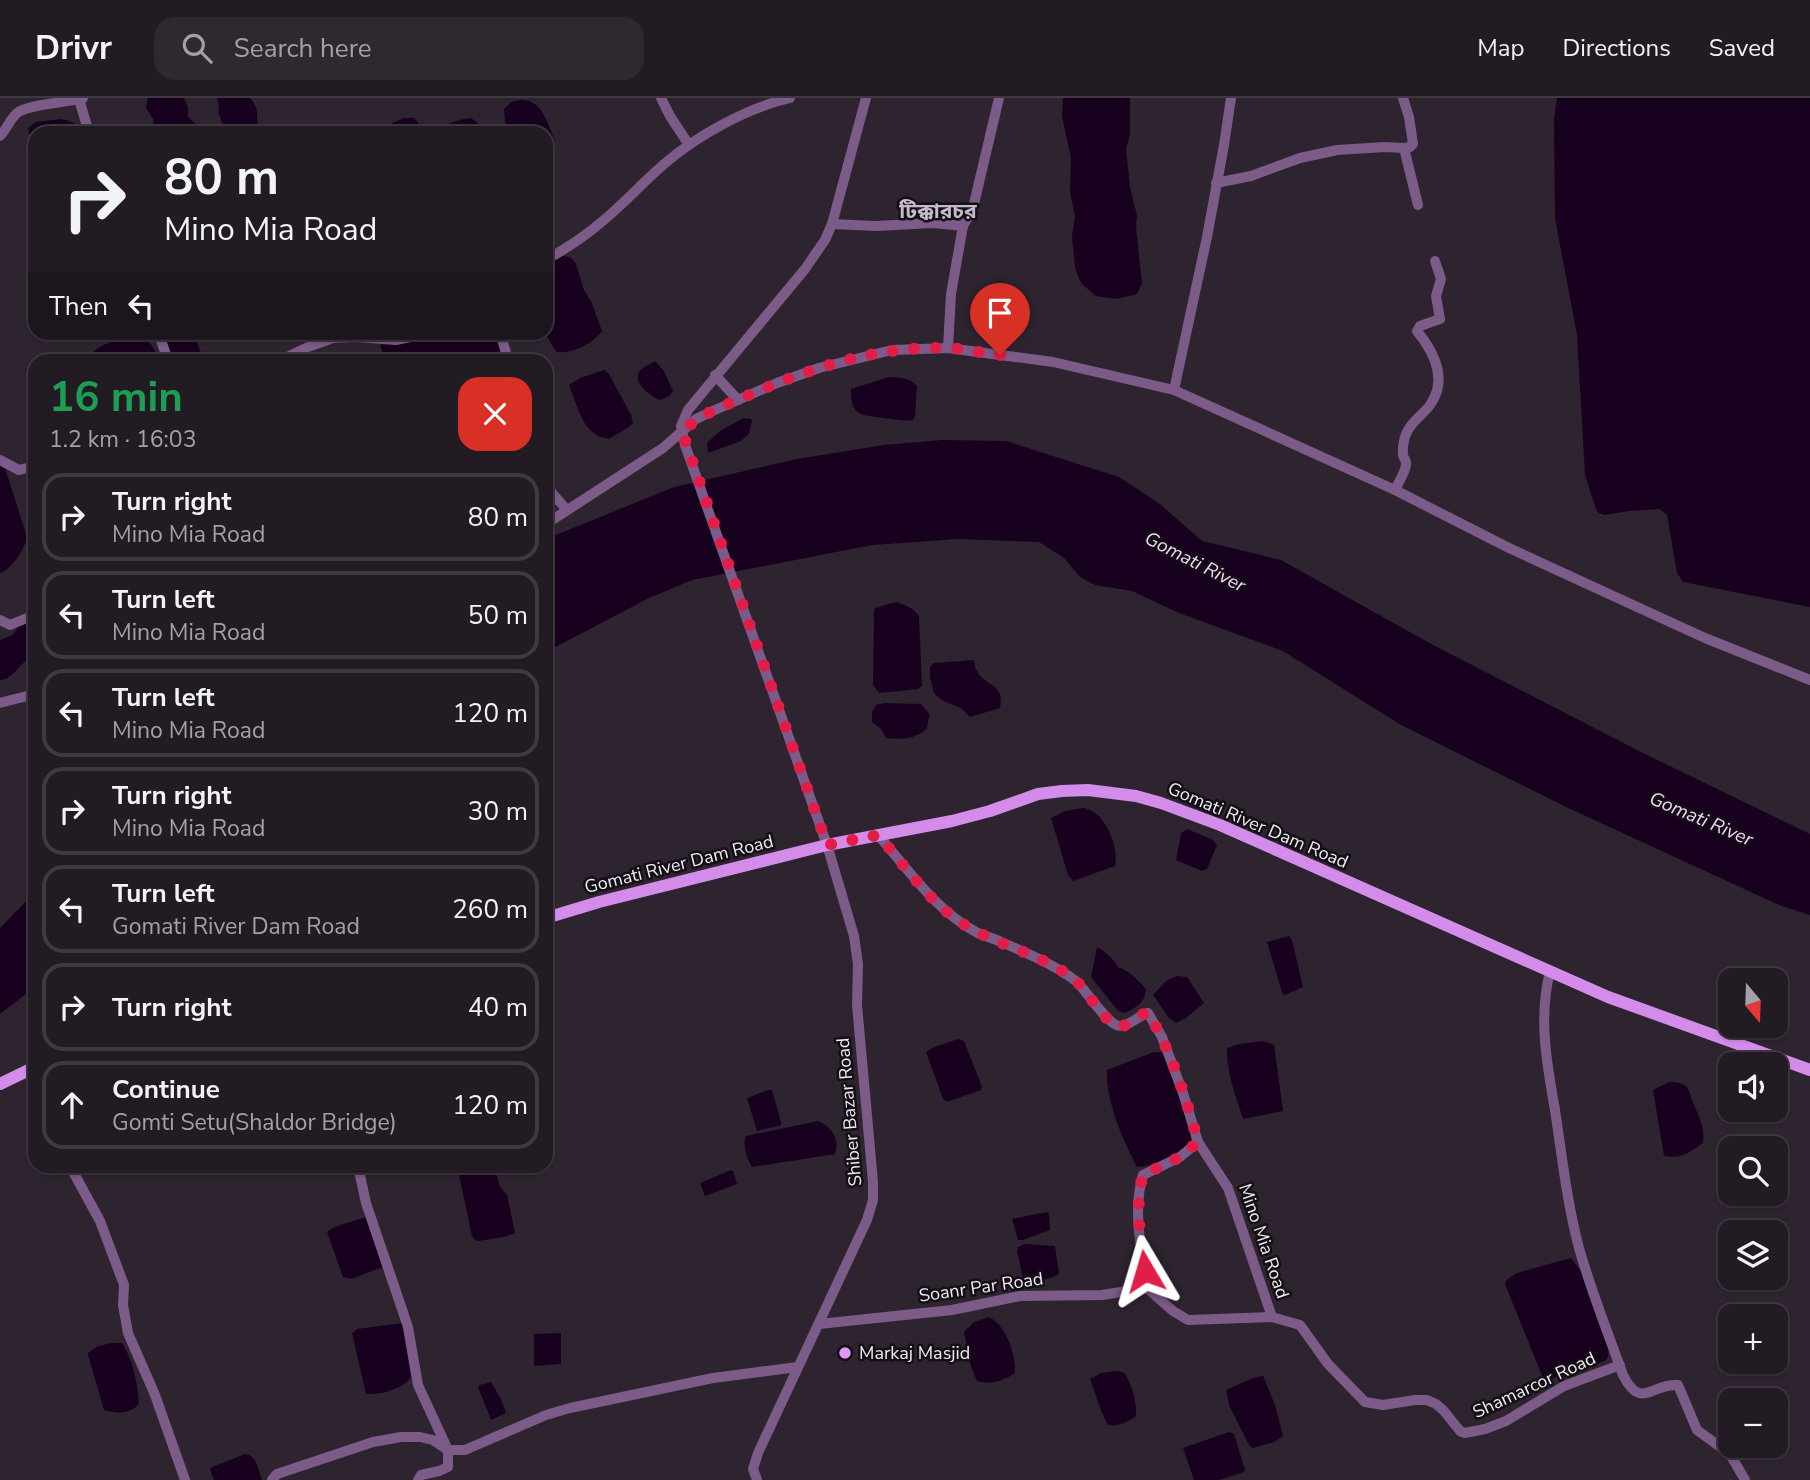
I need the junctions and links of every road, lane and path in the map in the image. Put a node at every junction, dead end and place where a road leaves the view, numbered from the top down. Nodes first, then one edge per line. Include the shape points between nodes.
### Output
1 (661, 98) edge
2 (790, 98) edge
3 (866, 98) edge
4 (999, 98) edge
5 (1231, 98) edge
6 (1403, 98) edge
7 (81, 99) edge
8 (87, 126) edge
9 (0, 136) edge
10 (689, 145) junction
11 (1404, 148) junction
12 (1216, 183) junction
13 (1419, 205) dead end
14 (832, 225) junction
15 (963, 226) junction
16 (553, 256) edge
17 (1435, 261) dead end
18 (328, 340) edge
19 (948, 348) junction
20 (295, 354) edge
21 (715, 375) junction
22 (1174, 390) junction
23 (738, 400) junction
24 (682, 432) junction
25 (0, 460) edge
26 (28, 468) edge
27 (1395, 490) junction
28 (553, 494) edge
29 (567, 510) junction
30 (553, 519) edge
31 (28, 618) edge
32 (0, 620) edge
33 (1810, 680) edge
34 (28, 696) edge
35 (0, 703) edge
36 (878, 835) junction
37 (827, 845) junction
38 (553, 916) edge
39 (1550, 972) junction
40 (28, 1070) edge
41 (1810, 1070) edge
42 (0, 1084) edge
43 (1198, 1142) junction
44 (74, 1173) edge
45 (360, 1173) edge
46 (1147, 1288) junction
47 (1272, 1317) junction
48 (819, 1324) junction
49 (1620, 1365) junction
50 (798, 1367) junction
51 (447, 1450) junction
52 (185, 1480) edge
53 (272, 1480) edge
54 (418, 1480) edge
55 (757, 1480) edge
56 (1745, 1480) edge

1 - 10 street
2 - 10 street via 753,110
3 - 14 street
4 - 15 street via 974,208
5 - 12 street
6 - 11 street via 1413,144
7 - 8 street
7 - 9 street via 24,109
10 - 16 street via 600,224
11 - 12 street via 1337,150
11 - 13 street
12 - 22 street
14 - 15 street
14 - 21 street via 805,269
15 - 19 street via 951,294
17 - 27 street via 1441,279 1436,296 1440,319 1417,331 1434,358 1438,391 1406,434 1406,466
18 - 20 street
19 - 22 street via 1053,362
19 - 23 street via 892,350 855,358
21 - 23 street
21 - 24 street via 683,418
22 - 27 street
23 - 24 street via 696,419
24 - 29 street
24 - 37 street, Shiber Bazar Road
25 - 26 street via 19,470
27 - 33 street via 1622,600
28 - 29 street
29 - 30 street
31 - 32 street via 10,625
34 - 35 street
36 - 37 main road, Gomati River Dam Road
36 - 39 main road, Gomati River Dam Road via 952,821 1038,794 1088,790 1136,796 1220,825
36 - 43 street, Mino Mia Road via 953,916 976,932 1060,970 1117,1026 1148,1013 1162,1037
37 - 38 main road, Gomati River Dam Road
37 - 48 street, Shiber Bazar Road via 857,949 857,1004 874,1191 867,1220
39 - 41 main road, Gomati River Dam Road
39 - 49 street via 1544,1001 1545,1039 1573,1220
40 - 42 main road
43 - 46 street via 1180,1157 1143,1175 1138,1222
43 - 47 street, Mino Mia Road via 1228,1188
44 - 52 street via 100,1222 124,1285 128,1333
45 - 51 street via 408,1327 418,1385
46 - 47 street, Shamarcor Road via 1188,1320
46 - 48 street, Soanr Par Road via 1102,1295 1020,1296 952,1310
47 - 49 street, Shamarcor Road via 1300,1325 1328,1364 1365,1402 1427,1401 1436,1404 1465,1433 1506,1421 1564,1386
48 - 50 street, Shiber Bazar Road
49 - 56 street via 1629,1386 1638,1393 1678,1385 1696,1430 1730,1454
50 - 51 street via 713,1378 570,1408 466,1450
50 - 55 street, Shiber Bazar Road via 754,1462
51 - 53 street via 420,1437 392,1438 277,1474
51 - 54 street via 448,1467

